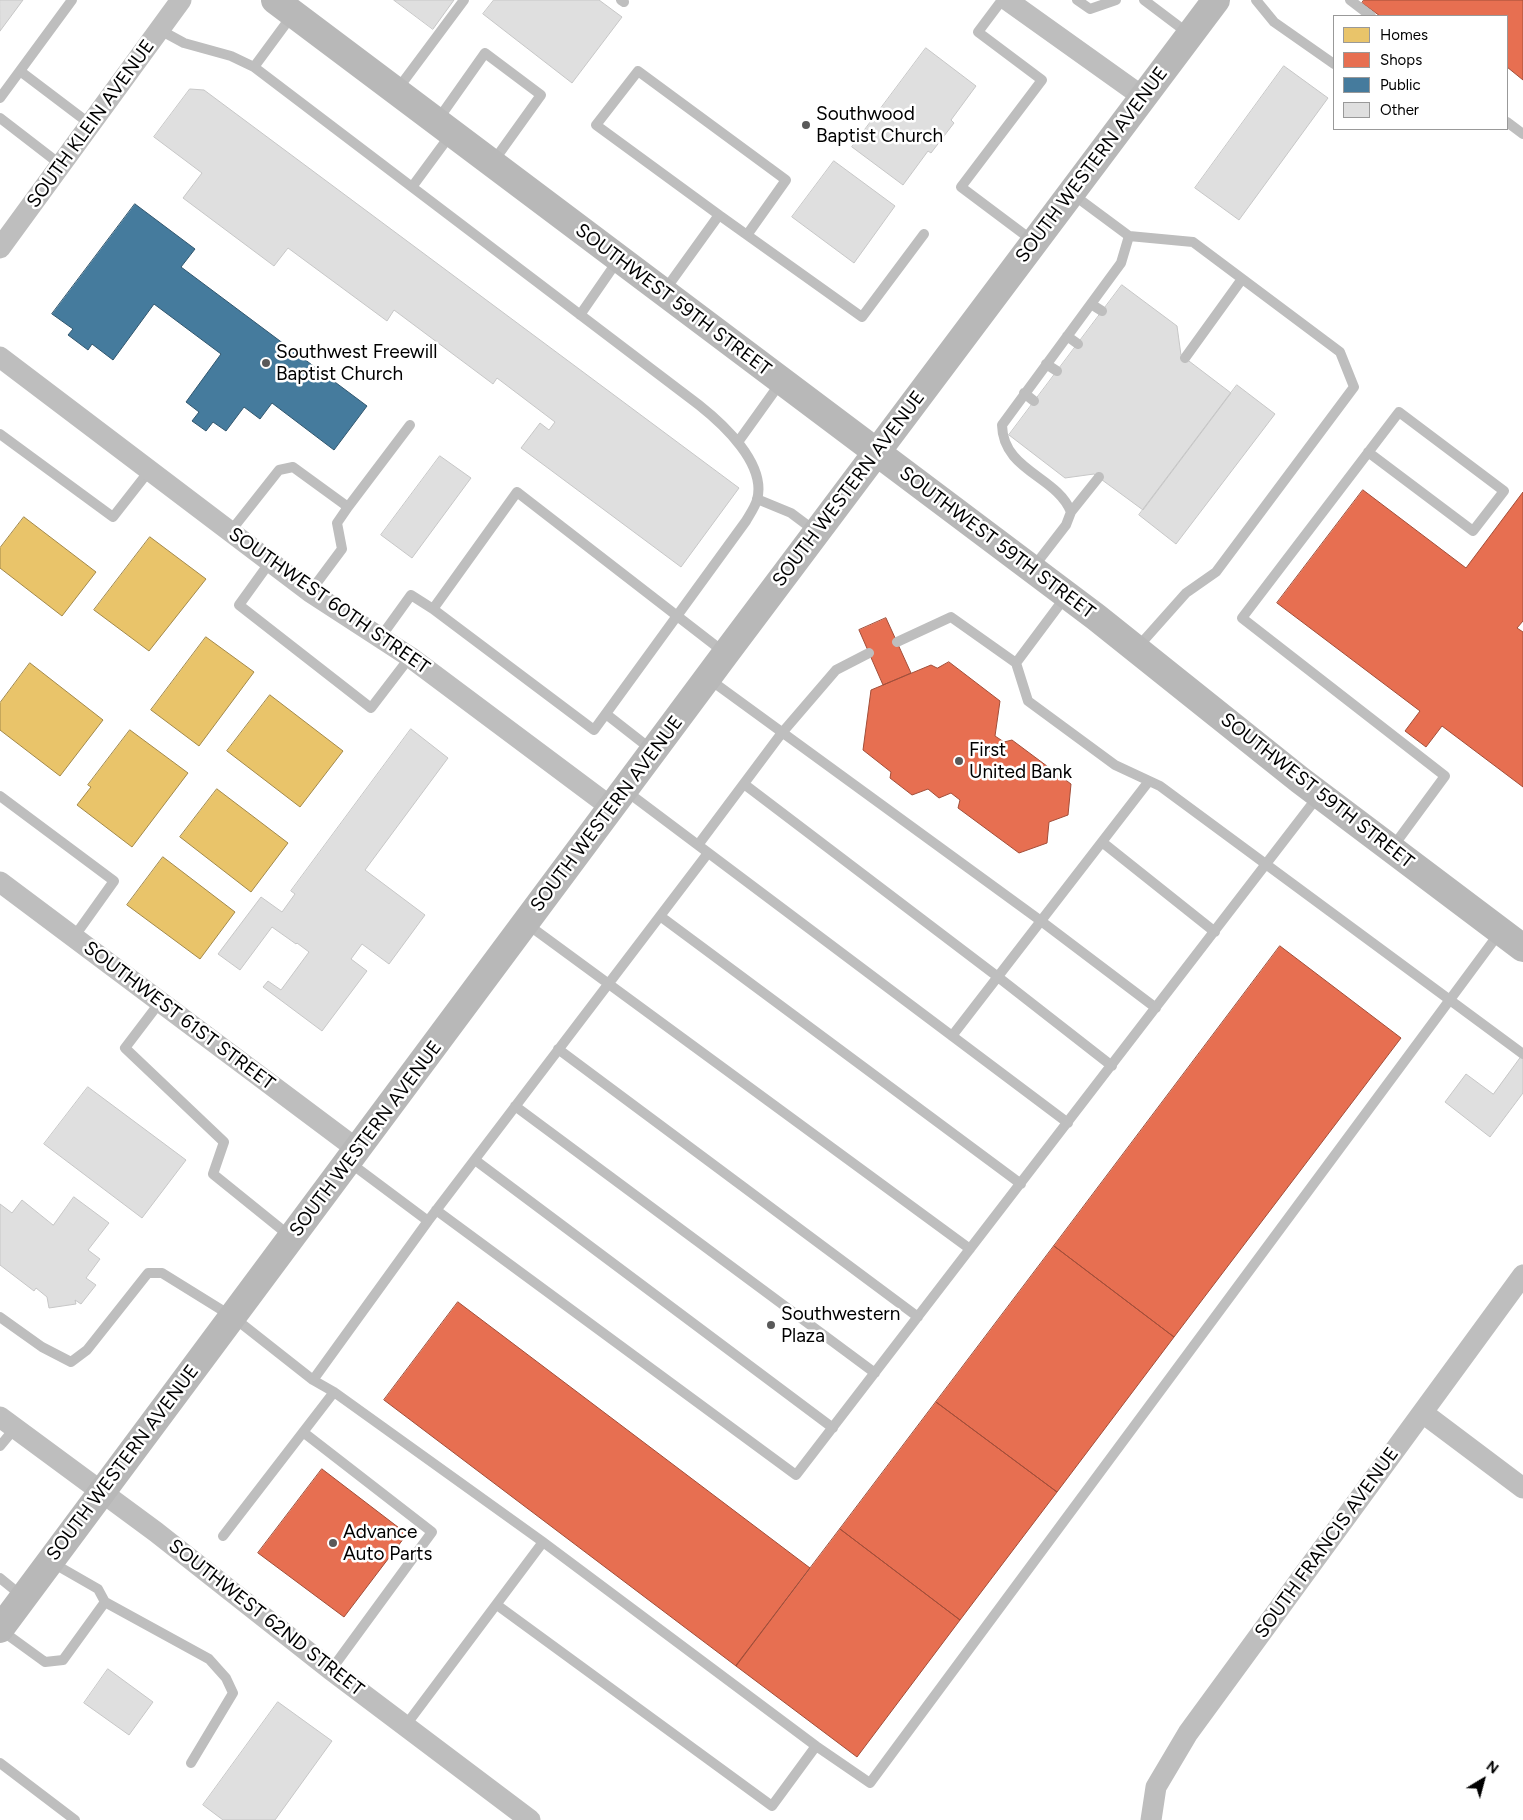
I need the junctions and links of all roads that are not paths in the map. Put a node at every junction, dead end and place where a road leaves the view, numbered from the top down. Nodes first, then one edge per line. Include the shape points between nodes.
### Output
1 (72, 0) edge
2 (181, 0) edge
3 (464, 0) edge
4 (1002, 0) edge
5 (1007, 0) edge
6 (1077, 0) edge
7 (1116, 0) edge
8 (1144, 0) edge
9 (1216, 0) edge
10 (1256, 0) edge
11 (1350, 0) edge
12 (286, 6) edge
13 (1370, 15) edge
14 (160, 30) junction
15 (1190, 34) junction
16 (1333, 63) edge
17 (254, 67) junction
18 (20, 71) junction
19 (396, 91) junction
20 (1143, 97) junction
21 (0, 98) edge
22 (0, 118) edge
23 (1508, 123) edge
24 (90, 124) junction
25 (444, 127) junction
26 (1523, 134) edge
27 (492, 163) junction
28 (61, 165) junction
29 (412, 187) junction
30 (1071, 193) junction
31 (719, 215) junction
32 (924, 234) dead end
33 (747, 235) junction
34 (1129, 236) junction
35 (1034, 241) junction
36 (0, 248) edge
37 (619, 260) junction
38 (1242, 279) junction
39 (662, 293) junction
40 (1091, 304) junction
41 (1102, 311) dead end
42 (580, 315) junction
43 (1067, 336) junction
44 (1078, 344) dead end
45 (0, 357) edge
46 (1185, 358) dead end
47 (1046, 364) junction
48 (1057, 371) dead end
49 (781, 382) junction
50 (1024, 393) junction
51 (1034, 401) dead end
52 (410, 425) dead end
53 (0, 434) edge
54 (738, 442) junction
55 (1368, 452) junction
56 (876, 453) junction
57 (149, 471) junction
58 (1098, 477) dead end
59 (757, 499) junction
60 (348, 507) junction
61 (1071, 512) junction
62 (230, 532) junction
63 (818, 532) junction
64 (270, 562) junction
65 (1032, 569) junction
66 (310, 592) junction
67 (1067, 595) junction
68 (433, 609) junction
69 (678, 618) junction
70 (380, 638) junction
71 (897, 642) dead end
72 (1136, 649) junction
73 (726, 653) junction
74 (870, 653) dead end
75 (410, 657) junction
76 (1016, 663) junction
77 (708, 679) junction
78 (606, 714) junction
79 (781, 734) junction
80 (653, 751) junction
81 (1149, 781) junction
82 (744, 784) junction
83 (1320, 795) junction
84 (0, 796) edge
85 (618, 799) junction
86 (1102, 842) junction
87 (698, 845) junction
88 (1392, 849) junction
89 (708, 853) junction
90 (1268, 864) junction
91 (0, 882) edge
92 (660, 916) junction
93 (1041, 921) junction
94 (526, 923) junction
95 (1500, 931) junction
96 (1215, 932) junction
97 (74, 938) junction
98 (1523, 948) edge
99 (998, 977) junction
100 (609, 983) junction
101 (1450, 999) junction
102 (160, 1002) junction
103 (1156, 1008) junction
104 (952, 1036) junction
105 (558, 1049) junction
106 (1523, 1054) edge
107 (1112, 1066) junction
108 (515, 1106) junction
109 (1068, 1123) junction
110 (353, 1156) junction
111 (474, 1160) junction
112 (1021, 1184) junction
113 (436, 1210) junction
114 (428, 1221) junction
115 (292, 1238) junction
116 (970, 1249) junction
117 (1523, 1275) edge
118 (0, 1317) edge
119 (233, 1317) junction
120 (918, 1317) junction
121 (875, 1373) junction
122 (313, 1380) junction
123 (334, 1392) junction
124 (1423, 1413) junction
125 (7, 1423) edge
126 (833, 1428) junction
127 (303, 1432) junction
128 (0, 1446) edge
129 (1523, 1488) edge
130 (102, 1493) junction
131 (223, 1536) dead end
132 (543, 1542) junction
133 (50, 1561) junction
134 (0, 1578) edge
135 (23, 1597) junction
136 (105, 1602) junction
137 (497, 1605) junction
138 (0, 1629) edge
139 (331, 1670) junction
140 (406, 1726) junction
141 (816, 1746) junction
142 (0, 1763) edge
143 (191, 1763) dead end
144 (75, 1820) edge
145 (530, 1820) edge
146 (1152, 1820) edge

1 - 18 lane
2 - 14 street, SOUTH KLEIN AVENUE
3 - 19 lane
4 - 35 lane via 978,32 1042,80 961,187
5 - 20 street
6 - 7 lane via 1090,9
8 - 15 lane
9 - 15 main road, SOUTH WESTERN AVENUE
10 - 16 lane via 1274,22
11 - 13 lane
12 - 17 lane
12 - 19 main road, SOUTHWEST 59TH STREET
14 - 17 lane via 184,43 231,56
14 - 24 street, SOUTH KLEIN AVENUE
15 - 20 main road, SOUTH WESTERN AVENUE
17 - 29 lane
18 - 21 lane
18 - 24 lane
19 - 25 main road, SOUTHWEST 59TH STREET
20 - 30 main road, SOUTH WESTERN AVENUE
22 - 28 lane
23 - 26 lane
24 - 28 street, SOUTH KLEIN AVENUE
25 - 27 main road, SOUTHWEST 59TH STREET
25 - 27 lane via 485,54 541,95
25 - 29 lane
27 - 37 main road, SOUTHWEST 59TH STREET
28 - 36 street, SOUTH KLEIN AVENUE
29 - 42 lane
30 - 34 lane
30 - 35 main road, SOUTH WESTERN AVENUE
31 - 33 lane
31 - 33 lane via 596,125 638,70 786,180
31 - 39 lane
32 - 33 lane via 862,317
34 - 38 lane via 1193,242
34 - 40 lane via 1121,263
35 - 56 main road, SOUTH WESTERN AVENUE
37 - 39 main road, SOUTHWEST 59TH STREET
37 - 42 lane
38 - 46 lane
38 - 72 lane via 1340,352 1354,387 1216,572 1186,593
39 - 49 main road, SOUTHWEST 59TH STREET
40 - 41 lane
40 - 43 lane
42 - 54 lane via 720,422
43 - 44 lane
43 - 47 lane
45 - 57 street, SOUTHWEST 60TH STREET
47 - 48 lane
47 - 50 lane
49 - 54 lane
49 - 56 main road, SOUTHWEST 59TH STREET
50 - 51 lane
50 - 61 lane via 1002,425 1003,439 1009,451 1026,468 1066,499
52 - 60 lane
53 - 57 lane via 113,517
54 - 59 lane via 757,481
55 - 55 lane via 1399,412 1504,491 1473,531
55 - 88 lane via 1242,618 1445,776
56 - 63 main road, SOUTH WESTERN AVENUE
56 - 65 main road, SOUTHWEST 59TH STREET
57 - 62 street, SOUTHWEST 60TH STREET
58 - 61 lane
59 - 63 lane via 791,514
59 - 69 lane via 746,521
60 - 62 lane via 293,467 279,470
60 - 66 lane via 337,523 342,549
61 - 65 lane via 1066,525
62 - 64 street, SOUTHWEST 60TH STREET
63 - 73 main road, SOUTH WESTERN AVENUE
64 - 66 street, SOUTHWEST 60TH STREET
64 - 75 lane via 239,605 370,708
65 - 67 main road, SOUTHWEST 59TH STREET
66 - 70 street, SOUTHWEST 60TH STREET
67 - 72 main road, SOUTHWEST 59TH STREET
67 - 76 lane
68 - 69 lane via 517,492
68 - 70 lane via 411,595
68 - 78 lane via 594,730
69 - 73 lane
69 - 78 lane
70 - 75 street, SOUTHWEST 60TH STREET
71 - 76 lane via 952,617
72 - 83 main road, SOUTHWEST 59TH STREET
73 - 77 main road, SOUTH WESTERN AVENUE
74 - 79 lane via 836,670
75 - 85 street, SOUTHWEST 60TH STREET
76 - 81 lane via 1028,701 1115,765
77 - 79 lane
77 - 80 main road, SOUTH WESTERN AVENUE
78 - 80 lane
79 - 82 lane
79 - 93 lane
80 - 85 main road, SOUTH WESTERN AVENUE
81 - 86 lane
81 - 90 lane
82 - 87 lane
82 - 99 lane
83 - 88 main road, SOUTHWEST 59TH STREET
83 - 90 lane
84 - 97 lane via 114,881
85 - 87 lane
85 - 94 main road, SOUTH WESTERN AVENUE
86 - 93 lane
86 - 96 lane
87 - 89 lane
88 - 95 main road, SOUTHWEST 59TH STREET
89 - 92 lane
89 - 104 lane
90 - 96 lane
90 - 101 lane
91 - 97 street, SOUTHWEST 61ST STREET
92 - 100 lane
92 - 112 lane
93 - 99 lane
93 - 103 lane
94 - 100 lane
94 - 110 main road, SOUTH WESTERN AVENUE
95 - 98 main road, SOUTHWEST 59TH STREET
95 - 101 lane
96 - 103 lane
97 - 102 street, SOUTHWEST 61ST STREET
99 - 104 lane
99 - 107 lane
100 - 105 lane
100 - 116 lane
101 - 106 lane
101 - 141 lane via 870,1783
102 - 110 street, SOUTHWEST 61ST STREET
102 - 115 lane via 124,1048 224,1142 213,1174
103 - 107 lane
104 - 109 lane
105 - 108 lane
105 - 120 lane
107 - 109 lane
108 - 111 lane
108 - 121 lane
109 - 112 lane
110 - 114 lane
110 - 115 main road, SOUTH WESTERN AVENUE
111 - 113 lane
111 - 126 lane
112 - 116 lane
113 - 114 lane
113 - 126 lane via 796,1475
114 - 122 lane
115 - 119 main road, SOUTH WESTERN AVENUE
116 - 120 lane
117 - 124 street, SOUTH FRANCIS AVENUE
118 - 119 lane via 42,1347 71,1362 87,1350 148,1273 162,1273
119 - 122 lane
119 - 130 main road, SOUTH WESTERN AVENUE
120 - 121 lane
121 - 126 lane
122 - 123 lane
123 - 127 lane
123 - 132 lane
124 - 129 street
124 - 146 street, SOUTH FRANCIS AVENUE via 1188,1733 1156,1788
125 - 128 lane
125 - 130 street, SOUTHWEST 62ND STREET
127 - 131 lane
127 - 139 lane via 432,1532
130 - 133 main road, SOUTH WESTERN AVENUE
130 - 139 street, SOUTHWEST 62ND STREET
132 - 137 lane
132 - 141 lane
133 - 135 main road, SOUTH WESTERN AVENUE
133 - 136 lane via 98,1588
134 - 135 lane
135 - 138 main road, SOUTH WESTERN AVENUE
136 - 138 lane via 63,1660 45,1662
136 - 143 lane via 209,1659 226,1678 233,1693
137 - 140 lane
137 - 141 lane via 772,1806
139 - 140 street, SOUTHWEST 62ND STREET
140 - 145 street, SOUTHWEST 62ND STREET
142 - 144 lane

